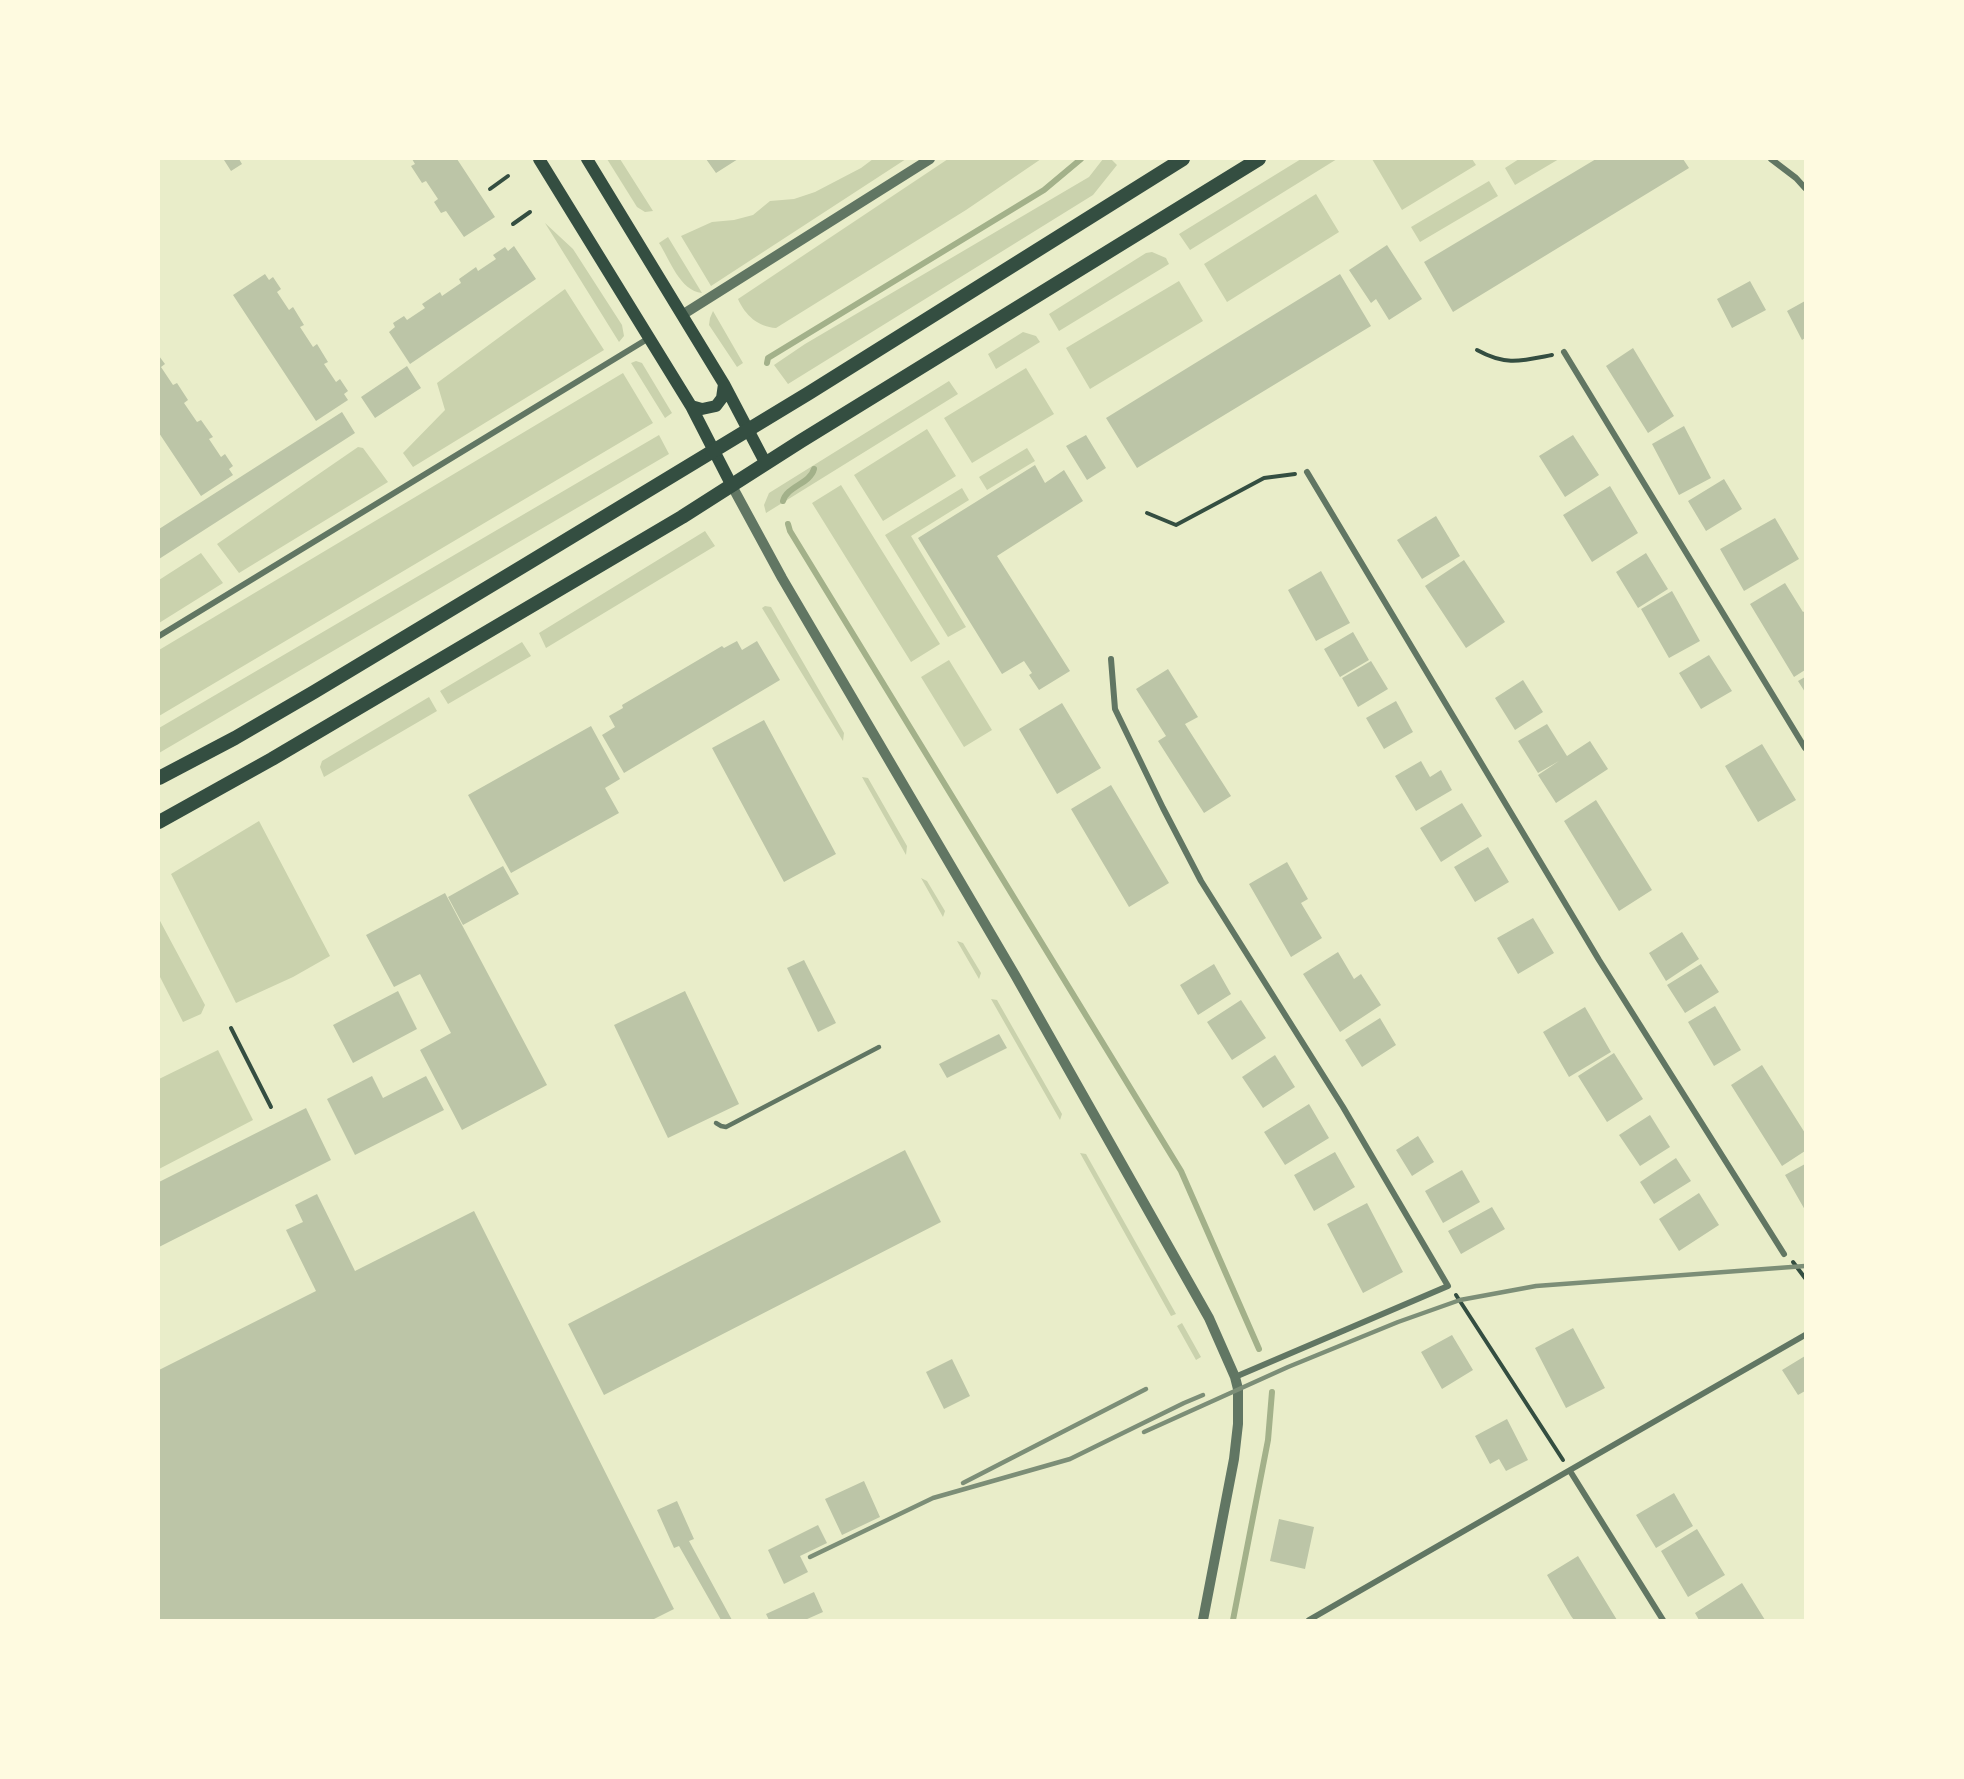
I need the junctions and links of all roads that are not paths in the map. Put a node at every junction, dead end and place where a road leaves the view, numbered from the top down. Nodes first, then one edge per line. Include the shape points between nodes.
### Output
1 (539, 159) edge
2 (587, 159) edge
3 (930, 159) edge
4 (1183, 159) edge
5 (1259, 159) edge
6 (1771, 159) edge
7 (1805, 188) edge
8 (682, 315) junction
9 (650, 338) junction
10 (1564, 352) road end
11 (724, 384) junction
12 (691, 406) junction
13 (748, 429) junction
14 (713, 450) junction
15 (766, 464) junction
16 (1307, 472) road end
17 (732, 486) junction
18 (159, 636) edge
19 (1111, 659) dead end
20 (1805, 748) edge
21 (159, 778) edge
22 (159, 822) edge
23 (879, 1047) dead end
24 (716, 1123) dead end
25 (1784, 1254) road end
26 (1805, 1335) edge
27 (1235, 1377) junction
28 (1570, 1471) junction
29 (1203, 1620) edge
30 (1309, 1620) edge
31 (1663, 1620) edge

1 - 9 main road
2 - 8 main road
3 - 8 street
4 - 13 main road
5 - 15 main road
6 - 7 street
8 - 11 main road
9 - 12 main road
9 - 18 street
10 - 20 street
11 - 12 main road via 716,406
11 - 13 main road
12 - 14 main road
13 - 14 main road
13 - 15 main road
14 - 17 main road
14 - 21 main road via 314,692
15 - 17 main road
16 - 25 street via 1599,960
17 - 22 main road
17 - 27 street via 1186,1276
19 - 27 street via 1115,709 1201,881 1343,1107 1448,1286
23 - 24 lane via 726,1127
26 - 28 street
27 - 29 street via 1238,1424 1234,1459
28 - 30 street
28 - 31 street

